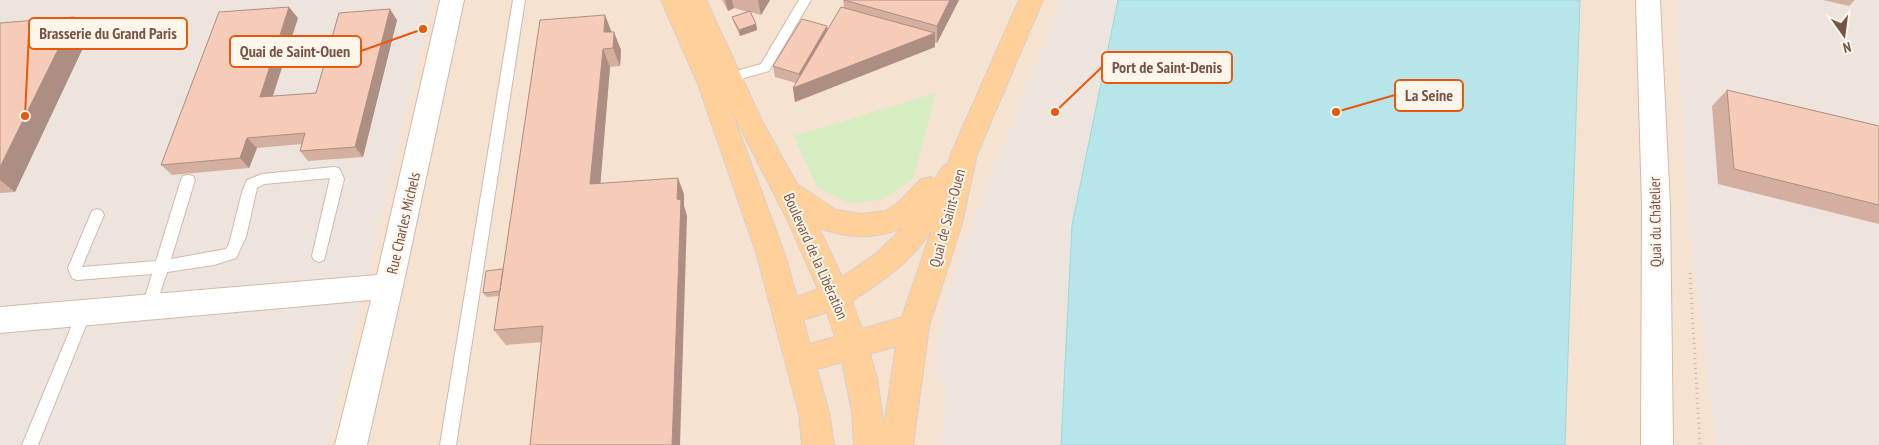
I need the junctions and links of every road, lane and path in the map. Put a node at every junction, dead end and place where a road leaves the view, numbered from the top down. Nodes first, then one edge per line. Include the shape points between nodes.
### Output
1 (452, 0) edge
2 (519, 0) edge
3 (673, 0) edge
4 (694, 0) edge
5 (805, 0) edge
6 (1031, 0) edge
7 (1648, 0) edge
8 (720, 81) junction
9 (964, 154) junction
10 (188, 180) dead end
11 (786, 190) junction
12 (97, 214) dead end
13 (320, 256) dead end
14 (161, 267) junction
15 (389, 286) junction
16 (836, 296) junction
17 (149, 307) junction
18 (84, 313) junction
19 (787, 313) junction
20 (0, 320) edge
21 (914, 326) junction
22 (854, 345) junction
23 (800, 360) junction
24 (30, 445) edge
25 (351, 445) edge
26 (448, 445) edge
27 (818, 445) edge
28 (870, 445) edge
29 (897, 445) edge
30 (1657, 445) edge

1 - 15 street, Rue Charles Michels
2 - 26 lane
3 - 8 main road, Boulevard de la Libération
4 - 8 main road, Boulevard de la Libération
5 - 8 lane via 765,68
6 - 9 main road, Quai de Saint-Ouen
7 - 30 street, Quai du Châtelier via 1656,205
8 - 11 main road, Boulevard de la Libération via 758,138
8 - 19 main road via 718,108 770,252
9 - 11 main road via 904,214 878,225 842,225 817,214
9 - 16 main road via 916,232 887,262
9 - 21 main road, Quai de Saint-Ouen via 947,227
10 - 14 lane
11 - 16 main road, Boulevard de la Libération
12 - 14 lane via 75,268 78,274
13 - 14 lane via 337,179 334,172 262,179 252,184 247,194 238,244 231,254
14 - 17 lane
15 - 17 street
15 - 25 street, Rue Charles Michels
16 - 19 main road
16 - 22 main road, Boulevard de la Libération
17 - 18 street
18 - 20 street
18 - 24 lane
19 - 23 main road
21 - 22 main road
21 - 29 main road, Quai de Saint-Ouen
22 - 23 main road
22 - 28 main road, Boulevard de la Libération via 864,387
23 - 27 main road via 814,413

